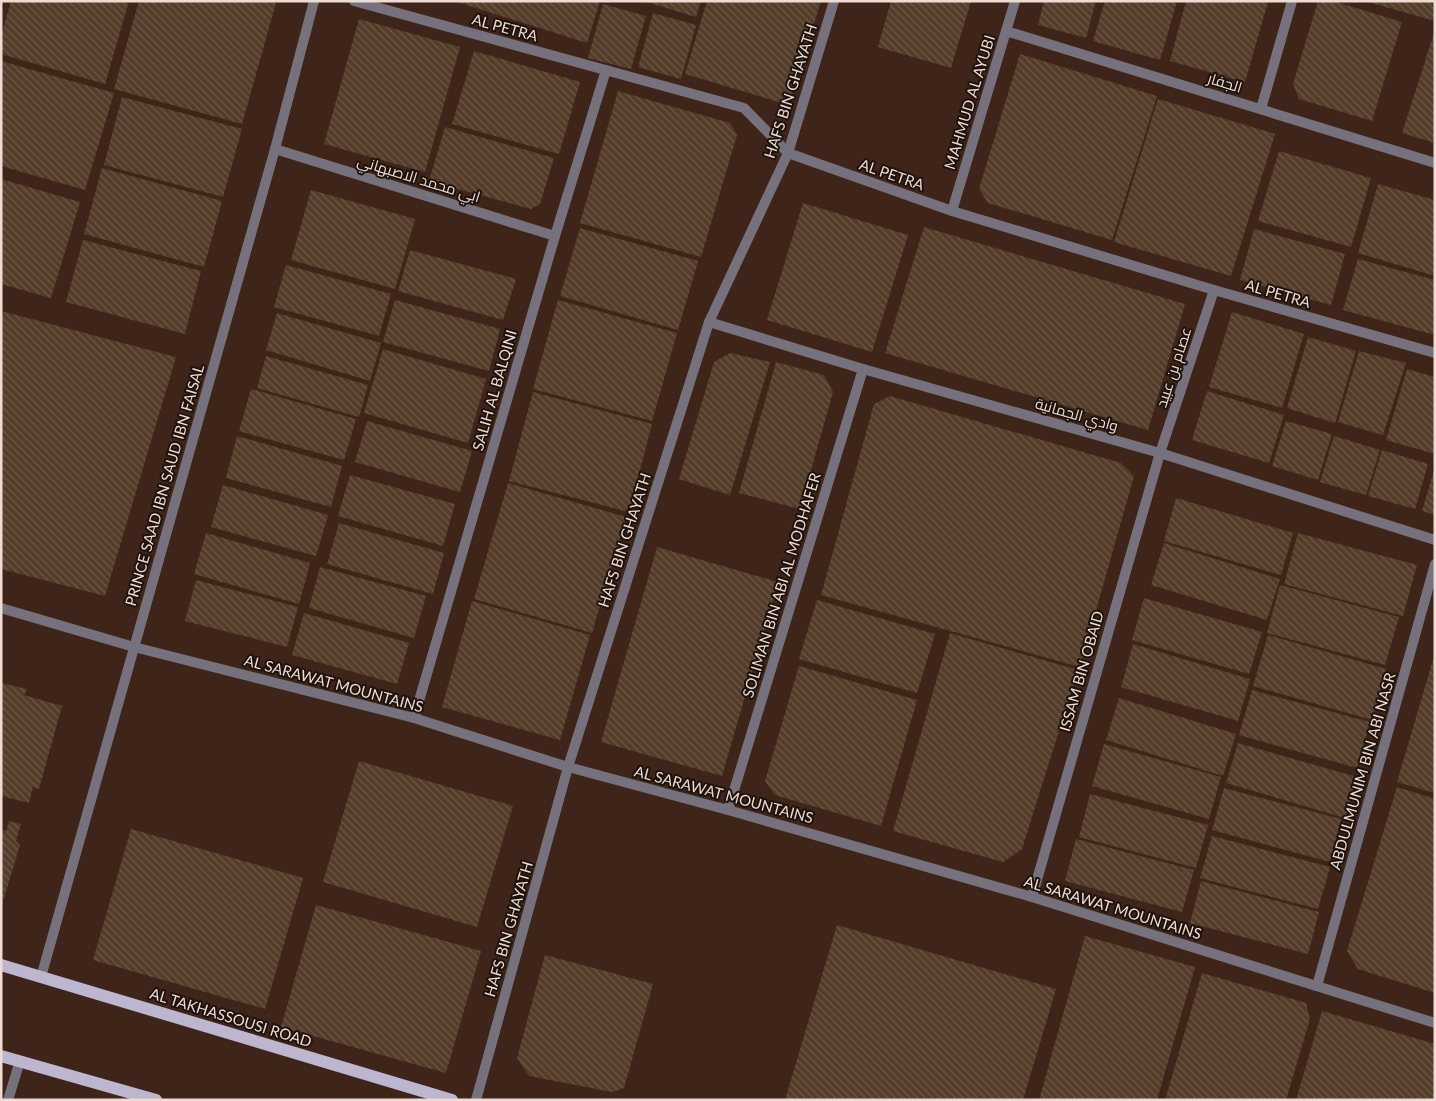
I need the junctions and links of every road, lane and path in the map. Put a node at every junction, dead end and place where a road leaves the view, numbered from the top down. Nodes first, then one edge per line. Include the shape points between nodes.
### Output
1 (314, 1) edge
2 (354, 1) edge
3 (834, 1) edge
4 (1014, 1) edge
5 (1292, 1) edge
6 (1006, 32) junction
7 (606, 70) junction
8 (1261, 109) junction
9 (275, 149) junction
10 (788, 153) junction
11 (1435, 163) edge
12 (952, 210) junction
13 (555, 236) junction
14 (1214, 290) junction
15 (709, 322) junction
16 (1435, 353) edge
17 (863, 369) junction
18 (1160, 453) junction
19 (1435, 540) edge
20 (1435, 564) edge
21 (1, 608) edge
22 (134, 647) junction
23 (414, 718) junction
24 (568, 767) junction
25 (728, 810) junction
26 (1032, 897) junction
27 (1, 965) edge
28 (42, 977) junction
29 (1317, 986) junction
30 (1435, 1023) edge
31 (1, 1056) edge
32 (20, 1061) junction
33 (8, 1100) edge
34 (156, 1100) edge
35 (452, 1100) edge
36 (476, 1100) edge

1 - 9 street, PRINCE SAAD IBN SAUD IBN FAISAL
2 - 7 street, AL PETRA
3 - 10 street, HAFS BIN GHAYATH
4 - 6 street, MAHMUD AL AYUBI
5 - 8 street
6 - 8 street, الجفار
6 - 12 street, MAHMUD AL AYUBI
7 - 10 street, AL PETRA via 744,108
7 - 13 street, SALIH AL BALQINI
8 - 11 street, الجفار
9 - 13 street, ابي محمد الاصبهاني
9 - 22 street, PRINCE SAAD IBN SAUD IBN FAISAL
10 - 12 street, AL PETRA
10 - 15 street, HAFS BIN GHAYATH
12 - 14 street, AL PETRA
13 - 23 street, SALIH AL BALQINI
14 - 16 street, AL PETRA
14 - 18 street, عصام بن عبيد
15 - 17 street, وادي الجمانية
15 - 24 street, HAFS BIN GHAYATH
17 - 18 street, وادي الجمانية
17 - 25 street, SOLIMAN BIN ABI AL MODHAFER
18 - 19 street, وادي الجمانية
18 - 26 street, ISSAM BIN OBAID
20 - 29 street, ABDULMUNIM BIN ABI NASR
21 - 22 street, AL SARAWAT MOUNTAINS
22 - 23 street, AL SARAWAT MOUNTAINS
22 - 28 street, PRINCE SAAD IBN SAUD IBN FAISAL
23 - 24 street, AL SARAWAT MOUNTAINS
24 - 25 street, AL SARAWAT MOUNTAINS
24 - 36 street, HAFS BIN GHAYATH
25 - 26 street, AL SARAWAT MOUNTAINS
26 - 29 street, AL SARAWAT MOUNTAINS
27 - 28 main road, AL TAKHASSOUSI ROAD
28 - 35 main road, AL TAKHASSOUSI ROAD
29 - 30 street, AL SARAWAT MOUNTAINS
31 - 32 main road
32 - 33 street
32 - 34 main road

